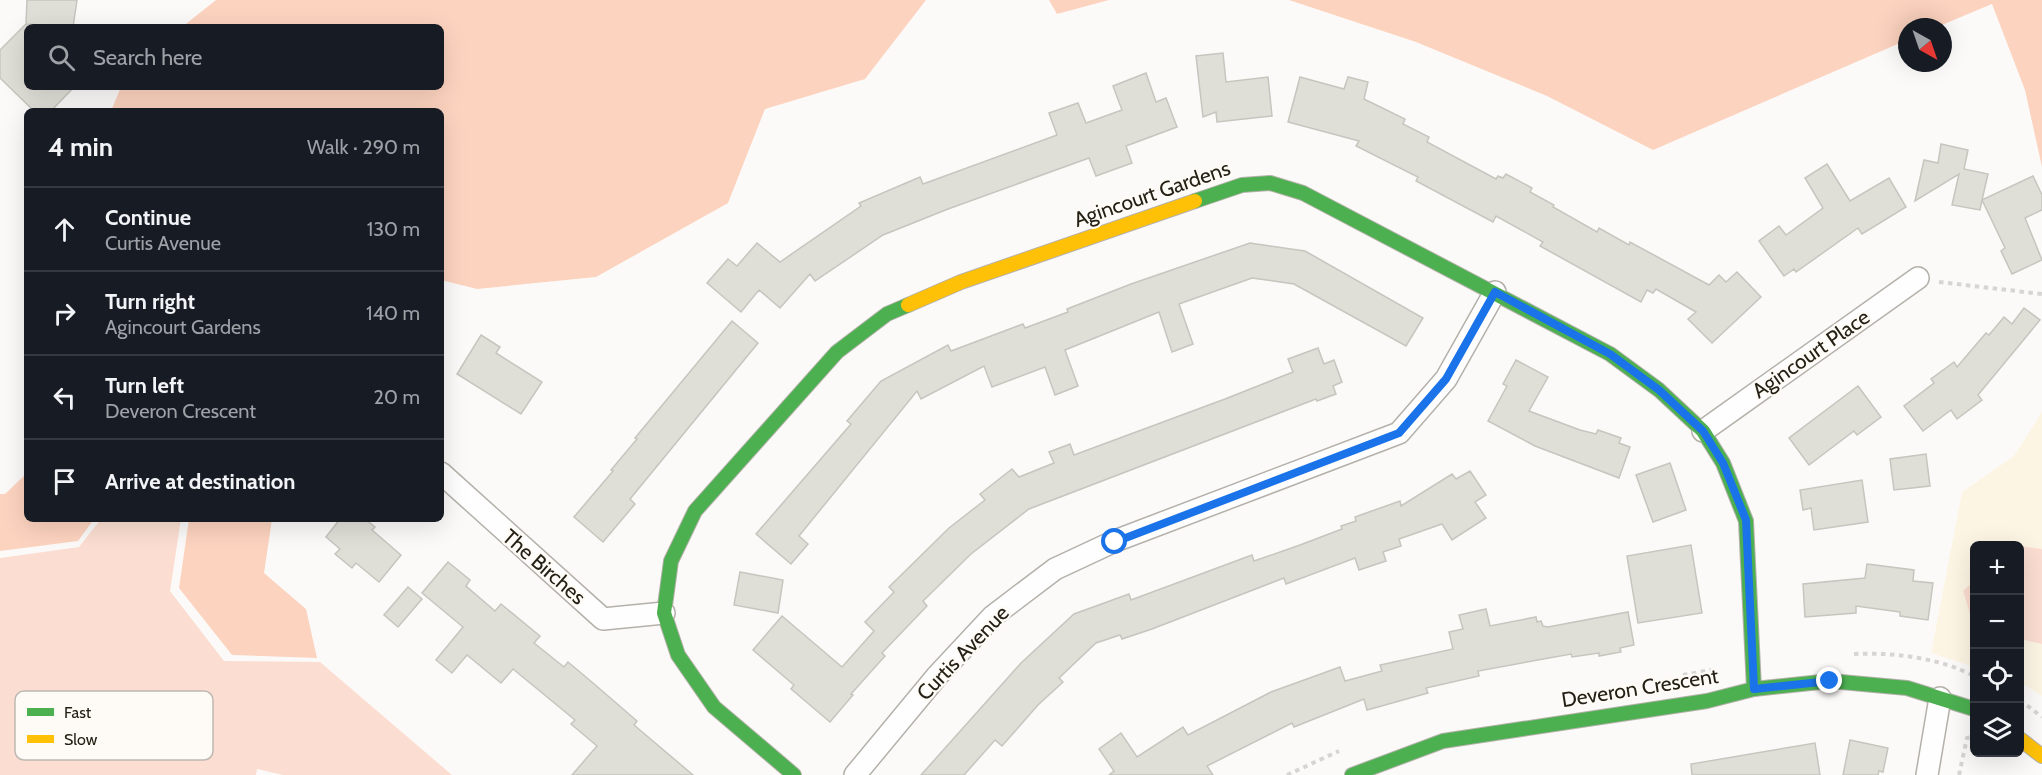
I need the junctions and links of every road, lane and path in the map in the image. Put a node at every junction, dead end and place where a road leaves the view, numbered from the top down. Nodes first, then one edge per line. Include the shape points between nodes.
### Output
1 (1918, 278) joint
2 (1495, 292) junction
3 (2042, 294) edge
4 (1703, 431) junction
5 (444, 476) edge
6 (664, 613) junction
7 (1754, 689) junction
8 (1940, 698) junction
9 (2023, 703) edge
10 (1970, 708) edge
11 (2042, 717) edge
12 (1970, 738) edge
13 (2024, 743) edge
14 (2042, 756) edge
15 (794, 775) edge
16 (855, 775) edge
17 (1352, 775) edge
18 (1927, 775) edge
19 (1959, 775) edge

1 - 3 path
1 - 4 street, Agincourt Place
2 - 4 street, Agincourt Gardens via 1610,354 1659,390
2 - 6 street, Agincourt Gardens via 1304,193 1270,183 1242,185 961,282 887,314 821,369 695,511 671,561
2 - 16 street, Curtis Avenue via 1446,379 1399,433 1115,542 1055,569 993,616
4 - 7 street, Agincourt Gardens via 1723,463 1746,520
5 - 6 street, The Birches via 603,619
6 - 15 street, Agincourt Gardens via 678,655 714,707
7 - 8 street, Deveron Crescent via 1830,681 1907,688
7 - 17 street, Deveron Crescent via 1707,701 1443,741
8 - 10 street, Deveron Crescent
8 - 18 street
9 - 11 path
12 - 19 path
13 - 14 street

